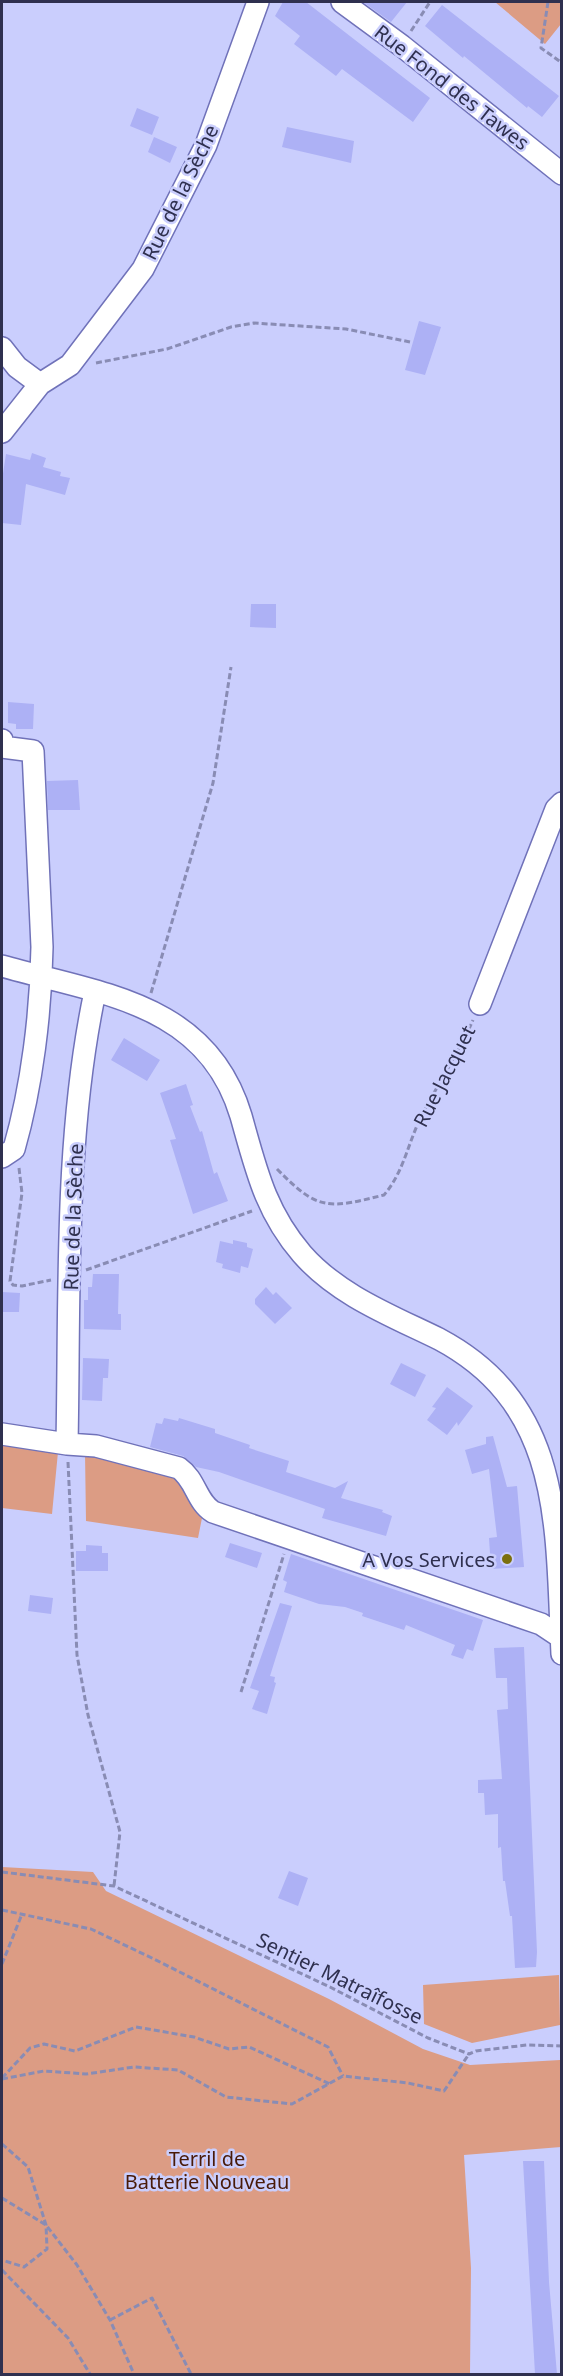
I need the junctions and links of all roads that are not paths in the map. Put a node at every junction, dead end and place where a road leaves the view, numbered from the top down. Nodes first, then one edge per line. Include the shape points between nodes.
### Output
1 (258, 2) edge
2 (342, 2) edge
3 (561, 174) edge
4 (2, 348) edge
5 (40, 384) junction
6 (2, 432) edge
7 (2, 740) edge
8 (561, 803) edge
9 (2, 966) edge
10 (42, 977) junction
11 (95, 992) junction
12 (480, 1004) road end
13 (8, 1153) edge
14 (2, 1434) edge
15 (68, 1444) junction
16 (561, 1638) edge
17 (561, 1654) edge

1 - 5 street, Rue de la Sèche via 206,145 143,269 70,365
2 - 3 street, Rue Fond des Tawes
4 - 5 street via 17,367
5 - 6 street, Rue de la Sèche
7 - 10 street via 2,747 33,751
8 - 12 street, Rue Jacquet
9 - 10 street
10 - 11 street
10 - 13 street via 23,1118
11 - 15 street, Rue de la Sèche via 81,1065 70,1275
11 - 16 street via 147,1008 200,1043 224,1076 240,1113 268,1205 304,1256 333,1283 368,1305 461,1349 499,1377 520,1403 538,1434 550,1469 555,1499
14 - 15 street
15 - 16 street via 96,1446 179,1467 188,1474 205,1507 541,1624
16 - 17 street

